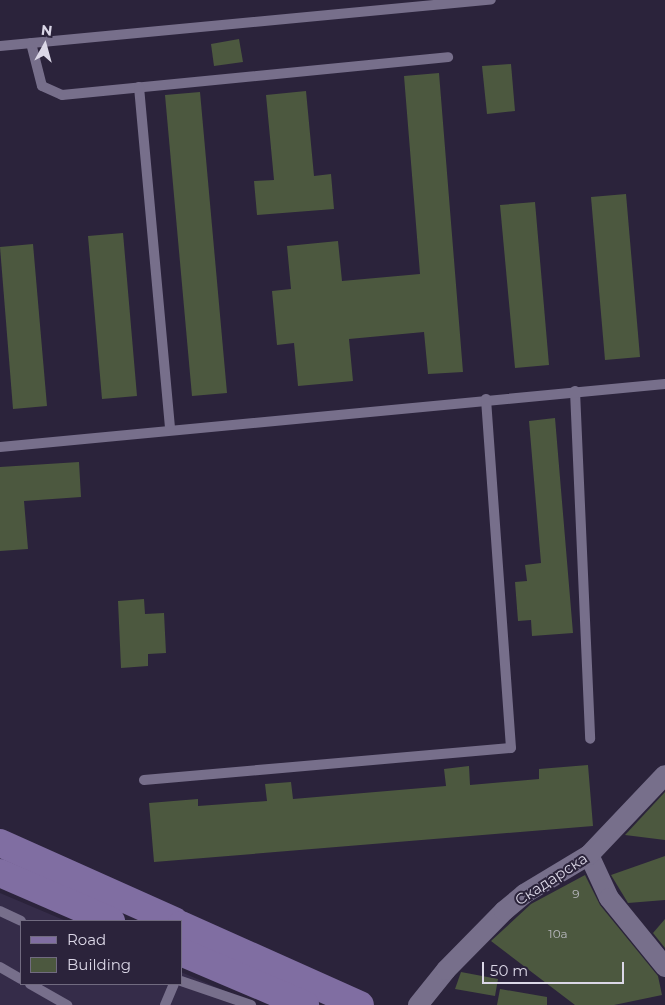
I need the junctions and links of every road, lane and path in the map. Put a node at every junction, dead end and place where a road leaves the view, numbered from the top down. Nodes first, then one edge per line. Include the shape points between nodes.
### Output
1 (491, 0) edge
2 (31, 43) junction
3 (0, 46) edge
4 (448, 57) dead end
5 (138, 87) junction
6 (665, 384) edge
7 (575, 391) junction
8 (486, 399) junction
9 (170, 430) junction
10 (0, 447) edge
11 (590, 739) dead end
12 (665, 775) edge
13 (144, 780) dead end
14 (0, 843) edge
15 (589, 856) junction
16 (0, 873) edge
17 (0, 911) edge
18 (109, 920) edge
19 (172, 920) edge
20 (20, 921) edge
21 (182, 925) edge
22 (182, 952) edge
23 (0, 967) edge
24 (665, 968) edge
25 (20, 978) edge
26 (182, 981) edge
27 (32, 985) edge
28 (174, 985) edge
29 (67, 1005) edge
30 (165, 1005) edge
31 (250, 1005) edge
32 (305, 1005) edge
33 (360, 1005) edge
34 (418, 1005) edge

1 - 2 lane
2 - 3 lane
2 - 5 lane via 42,86 51,92 62,95
4 - 5 lane
5 - 9 lane
6 - 7 lane
7 - 8 lane
7 - 11 lane
8 - 9 lane
8 - 13 lane via 511,748
9 - 10 lane
12 - 15 street, Скадарска
14 - 19 main road
15 - 24 street via 609,898
15 - 34 street, Скадарска via 524,894 446,970
16 - 18 main road
17 - 20 lane
21 - 33 main road
22 - 32 main road
23 - 25 lane
26 - 31 lane
27 - 29 lane
28 - 30 lane

